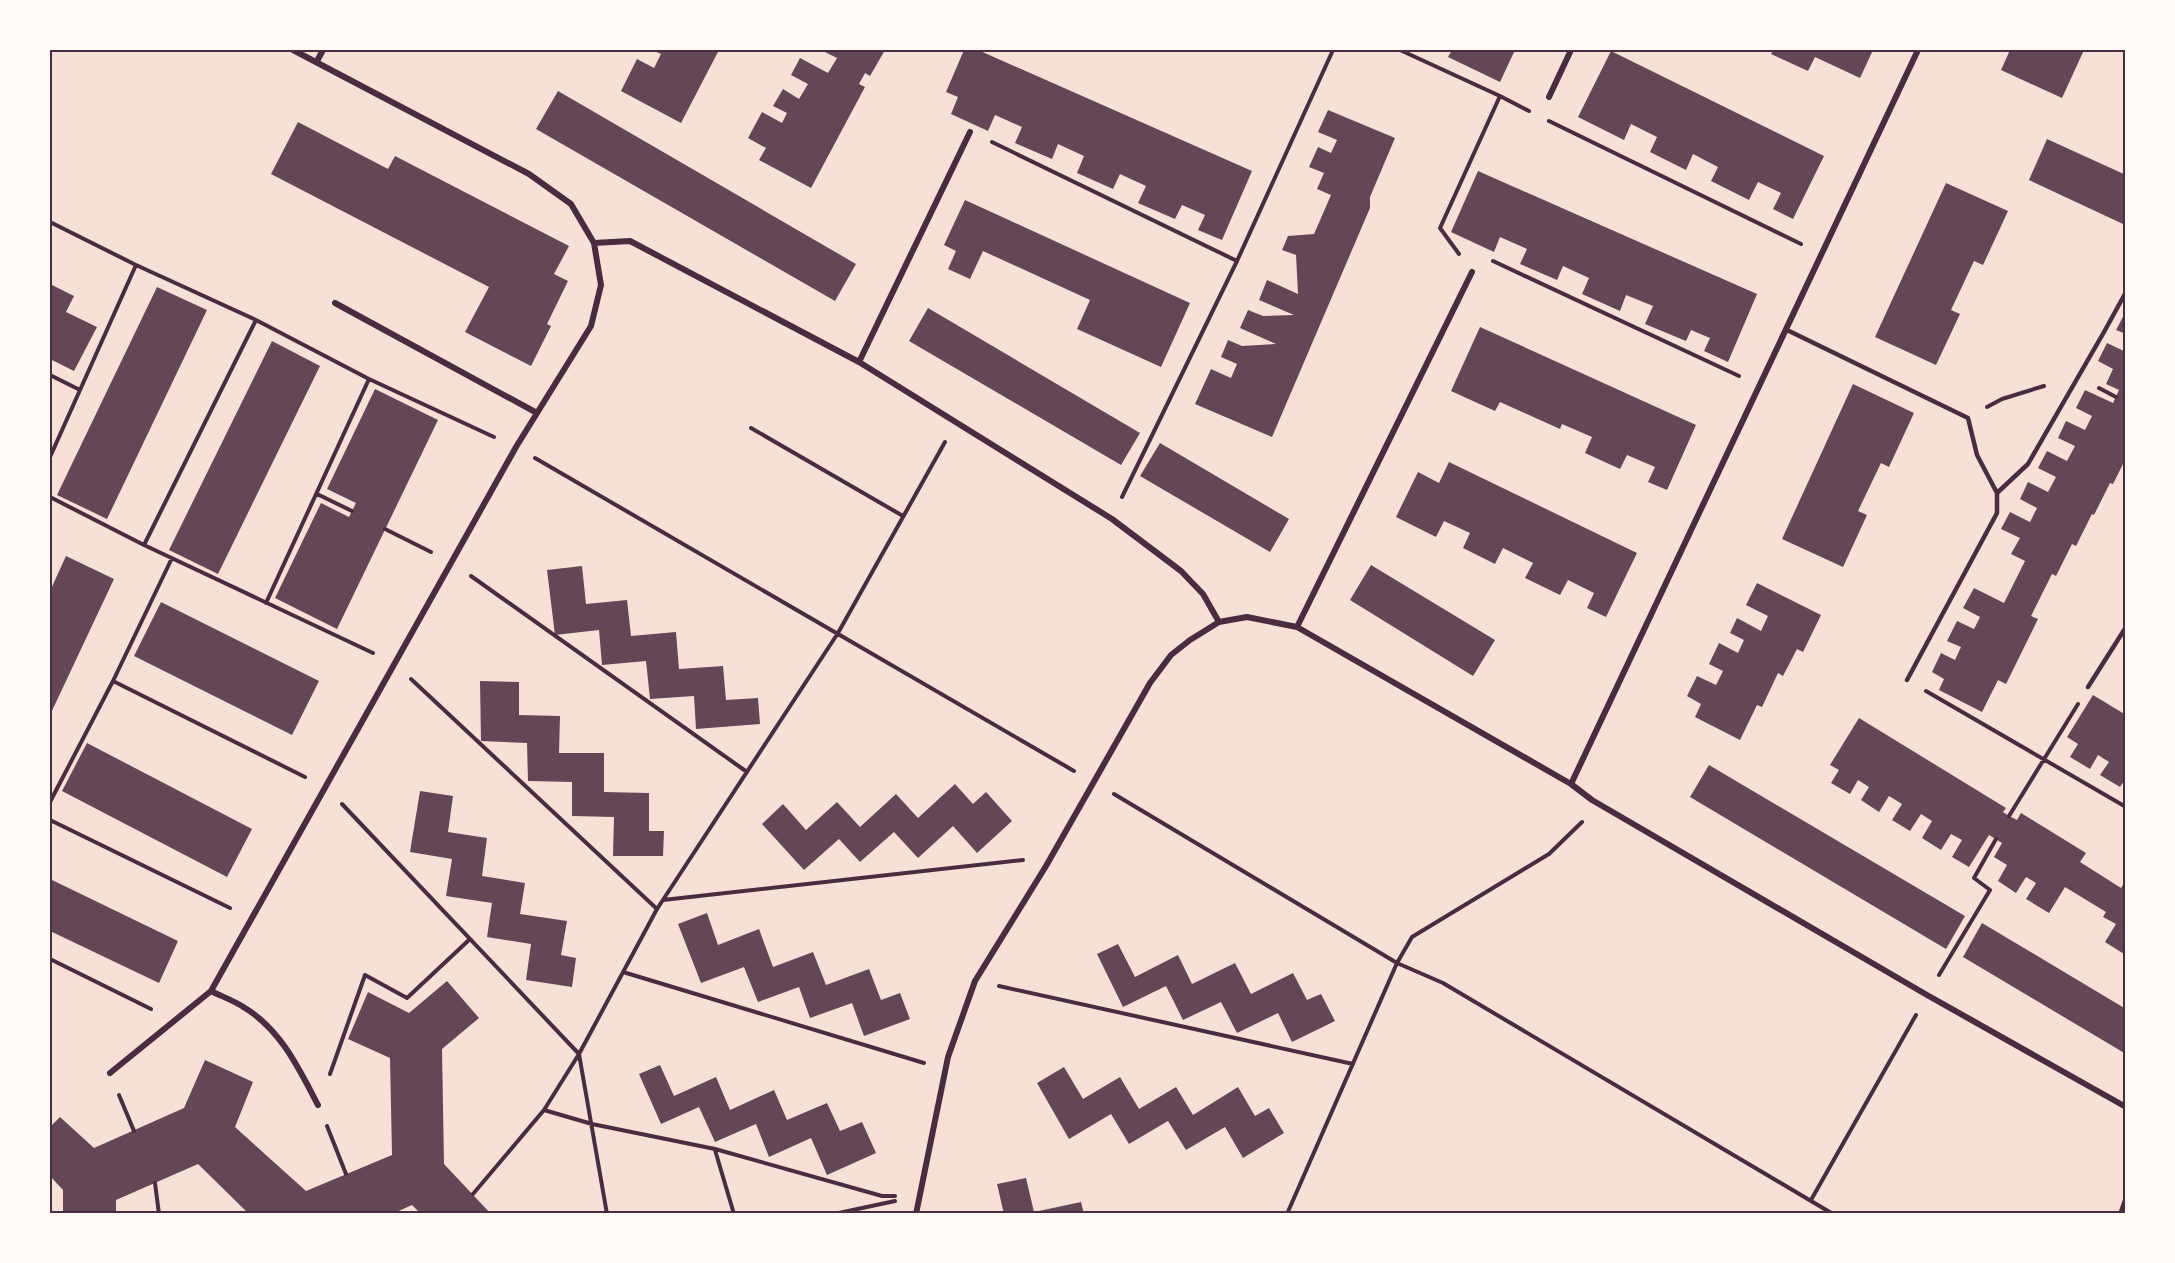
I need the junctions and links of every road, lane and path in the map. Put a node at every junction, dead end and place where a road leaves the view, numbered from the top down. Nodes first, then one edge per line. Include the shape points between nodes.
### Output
1 (293, 50) edge
2 (323, 50) edge
3 (1333, 50) edge
4 (1400, 50) edge
5 (1571, 50) edge
6 (1918, 50) edge
7 (317, 61) junction
8 (1500, 96) junction
9 (1549, 97) dead end
10 (1538, 115) dead end
11 (1548, 120) dead end
12 (970, 132) joint
13 (50, 222) edge
14 (594, 243) junction
15 (1822, 254) junction
16 (1237, 261) junction
17 (136, 265) junction
18 (1472, 272) junction
19 (2126, 292) edge
20 (335, 303) dead end
21 (256, 320) junction
22 (1786, 330) junction
23 (858, 362) junction
24 (50, 375) edge
25 (2078, 377) junction
26 (369, 379) junction
27 (1759, 386) junction
28 (80, 390) junction
29 (537, 413) junction
30 (1968, 418) junction
31 (956, 422) junction
32 (751, 428) dead end
33 (516, 447) junction
34 (50, 457) edge
35 (1997, 493) junction
36 (317, 494) junction
37 (50, 497) edge
38 (352, 511) dead end
39 (903, 516) junction
40 (1112, 519) junction
41 (385, 529) dead end
42 (144, 545) junction
43 (172, 558) junction
44 (452, 562) junction
45 (266, 603) junction
46 (1219, 622) junction
47 (1297, 627) junction
48 (2126, 627) edge
49 (838, 633) junction
50 (395, 664) junction
51 (1907, 680) joint
52 (113, 681) junction
53 (2088, 687) joint
54 (2045, 758) junction
55 (747, 772) junction
56 (1093, 782) junction
57 (1571, 784) junction
58 (325, 787) junction
59 (1592, 800) junction
60 (50, 802) edge
61 (2126, 807) edge
62 (2009, 816) dead end
63 (50, 820) edge
64 (1996, 839) dead end
65 (1051, 856) junction
66 (663, 900) junction
67 (657, 909) junction
68 (252, 918) junction
69 (470, 939) junction
70 (50, 959) edge
71 (1397, 963) junction
72 (623, 972) junction
73 (975, 981) junction
74 (212, 991) junction
75 (1927, 995) junction
76 (175, 1020) junction
77 (579, 1054) junction
78 (1353, 1064) junction
79 (946, 1070) junction
80 (110, 1073) joint
81 (318, 1105) junction
82 (2126, 1107) edge
83 (544, 1110) junction
84 (592, 1124) junction
85 (134, 1131) dead end
86 (715, 1149) junction
87 (346, 1174) dead end
88 (155, 1183) dead end
89 (473, 1194) dead end
90 (920, 1196) junction
91 (2126, 1197) edge
92 (1811, 1200) junction
93 (159, 1214) edge
94 (607, 1214) edge
95 (734, 1214) edge
96 (834, 1214) edge
97 (916, 1214) edge
98 (1287, 1214) edge
99 (1833, 1214) edge
100 (2120, 1214) edge

1 - 7 street
2 - 7 street
3 - 16 path
4 - 8 path
5 - 9 street
6 - 15 street
7 - 14 street via 529,174 571,204
8 - 10 path
8 - 18 path via 1440,228
11 - 15 path
12 - 16 path
12 - 23 street
13 - 17 path
14 - 23 street via 630,242
14 - 29 street via 601,285 591,326
15 - 22 street
16 - 40 path
17 - 21 path
17 - 28 path
18 - 27 path via 1494,260
18 - 47 street
19 - 25 lane
20 - 29 street
21 - 26 path
21 - 42 path
22 - 27 street
22 - 30 lane
23 - 31 street
24 - 28 path
25 - 30 path via 2002,399
25 - 35 lane via 2028,464
26 - 33 path
26 - 36 path
27 - 57 street
28 - 34 path
29 - 33 street
30 - 35 lane via 1977,455
31 - 39 path
31 - 40 street
32 - 39 path
33 - 44 street
33 - 49 path
35 - 51 lane via 1997,513
36 - 38 path
36 - 45 path
37 - 42 path
39 - 49 path
40 - 46 street via 1181,571 1203,594
41 - 44 path
42 - 43 path
43 - 45 path
43 - 52 path
44 - 50 street
44 - 55 path
45 - 50 path
46 - 47 street via 1247,617
46 - 56 street via 1171,655 1150,683
47 - 57 street
48 - 53 lane
49 - 55 path
49 - 56 path
50 - 58 street
50 - 67 path
51 - 54 path
52 - 58 path
52 - 60 path
53 - 54 path
54 - 61 path
54 - 62 path
55 - 66 path
56 - 65 street
56 - 71 path
57 - 59 street
58 - 68 street
58 - 69 path
59 - 71 path via 1584,820 1549,854 1412,937
59 - 75 street
63 - 68 path
64 - 75 path via 1974,878 1990,890
65 - 66 path
65 - 73 street
66 - 67 path
67 - 72 path
68 - 74 street
69 - 77 path
69 - 81 path via 407,998 365,975
70 - 76 path
71 - 78 path
71 - 92 path via 1443,983
72 - 77 path
72 - 79 path
73 - 78 path
73 - 79 street
74 - 76 street
74 - 81 street via 246,1008 270,1028 294,1058
75 - 82 street
75 - 92 path
76 - 80 street
77 - 83 path
77 - 84 path
78 - 98 path
79 - 90 street
80 - 85 path
81 - 87 path
83 - 84 path
83 - 89 path
84 - 86 path
84 - 94 path
86 - 90 path via 882,1196
86 - 95 path
88 - 93 path
90 - 96 path
90 - 97 street
91 - 100 path
92 - 99 path

